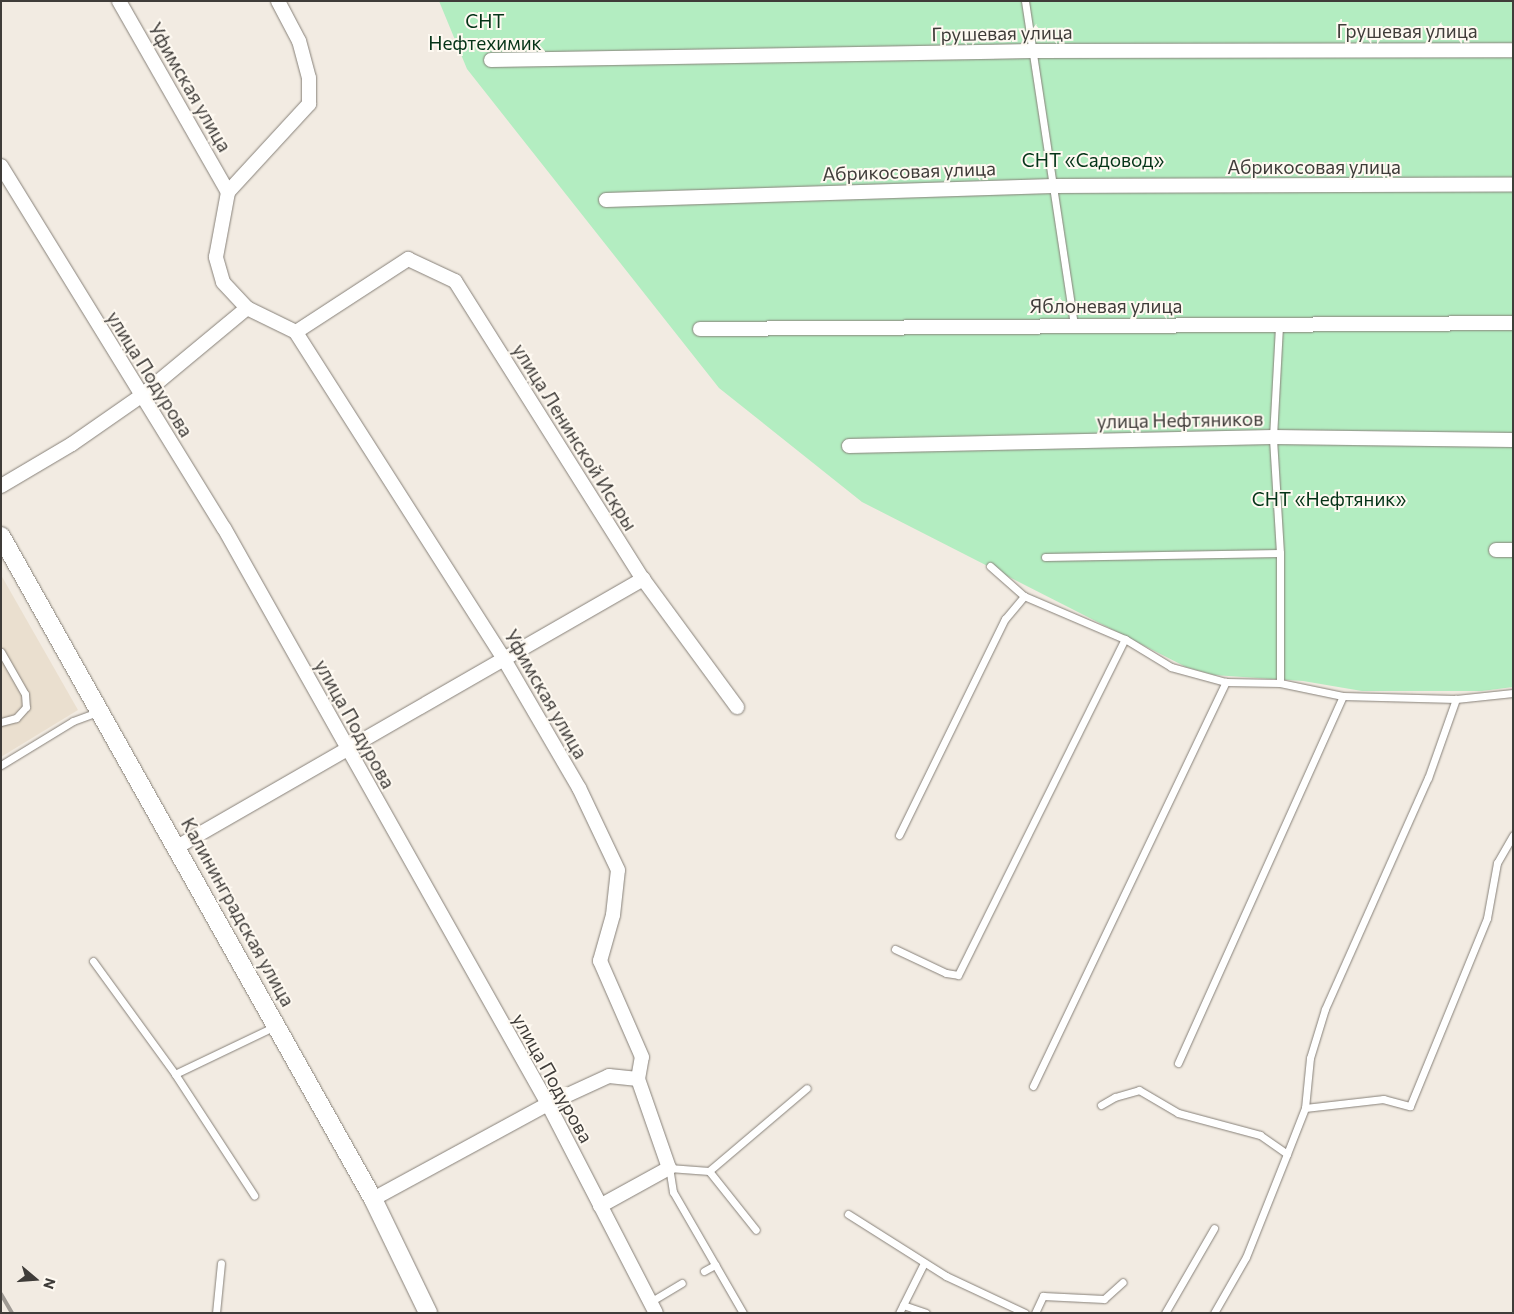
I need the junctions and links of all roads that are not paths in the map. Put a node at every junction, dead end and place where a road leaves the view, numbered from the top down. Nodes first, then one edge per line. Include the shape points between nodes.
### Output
1 (119, 1) edge
2 (278, 1) edge
3 (1025, 1) edge
4 (1513, 50) edge
5 (1032, 51) junction
6 (491, 60) dead end
7 (1, 166) edge
8 (1513, 184) edge
9 (1052, 186) junction
10 (228, 192) junction
11 (606, 200) dead end
12 (247, 308) junction
13 (1513, 323) edge
14 (1074, 324) junction
15 (1279, 327) junction
16 (700, 329) dead end
17 (296, 332) junction
18 (141, 396) junction
19 (1273, 437) junction
20 (1513, 440) edge
21 (848, 446) dead end
22 (1, 486) edge
23 (1, 536) edge
24 (1496, 550) dead end
25 (1513, 550) edge
26 (1280, 553) junction
27 (1045, 557) dead end
28 (990, 566) dead end
29 (643, 579) junction
30 (1024, 596) junction
31 (1125, 639) junction
32 (1, 652) edge
33 (504, 659) junction
34 (1226, 682) junction
35 (1280, 683) junction
36 (1513, 693) edge
37 (1343, 696) junction
38 (1456, 699) junction
39 (736, 707) dead end
40 (100, 711) junction
41 (1, 722) edge
42 (347, 749) junction
43 (1, 765) edge
44 (900, 835) dead end
45 (1513, 835) edge
46 (177, 847) junction
47 (895, 949) dead end
48 (93, 961) dead end
49 (277, 1025) junction
50 (1178, 1063) dead end
51 (175, 1074) junction
52 (638, 1079) junction
53 (1032, 1086) dead end
54 (807, 1088) dead end
55 (548, 1104) junction
56 (1102, 1105) dead end
57 (1305, 1108) junction
58 (1287, 1154) junction
59 (669, 1168) junction
60 (709, 1171) junction
61 (254, 1195) dead end
62 (373, 1199) junction
63 (600, 1206) junction
64 (848, 1214) dead end
65 (1214, 1228) dead end
66 (756, 1230) dead end
67 (221, 1263) dead end
68 (924, 1263) junction
69 (715, 1265) junction
70 (704, 1271) dead end
71 (1124, 1282) dead end
72 (682, 1283) dead end
73 (903, 1305) junction
74 (653, 1307) edge
75 (216, 1313) edge
76 (428, 1313) edge
77 (743, 1313) edge
78 (899, 1313) edge
79 (926, 1313) edge
80 (1025, 1313) edge
81 (1034, 1313) edge
82 (1165, 1313) edge
83 (1214, 1313) edge

1 - 10 street, Уфимская улица
2 - 10 street via 299,41 309,78 309,104
3 - 5 lane
4 - 5 street, Грушевая улица
5 - 6 street, Грушевая улица
5 - 9 lane
7 - 18 street, улица Подурова
8 - 9 street, Абрикосовая улица
9 - 11 street, Абрикосовая улица
9 - 14 lane
10 - 12 street via 216,256 223,282
12 - 17 street
12 - 18 street
13 - 15 street, Яблоневая улица
14 - 15 street, Яблоневая улица
14 - 16 street, Яблоневая улица
15 - 19 lane
17 - 29 street, улица Ленинской Искры via 408,259 455,281
17 - 33 street, Уфимская улица
18 - 22 street via 72,444
18 - 42 street, улица Подурова via 224,528
19 - 20 street, улица Нефтяников
19 - 21 street, улица Нефтяников
19 - 26 lane
23 - 40 street, Калининградская улица
24 - 25 street
26 - 27 lane
26 - 35 lane
28 - 30 lane
29 - 33 street
29 - 39 street, улица Ленинской Искры
30 - 31 lane
30 - 44 lane via 1005,619
31 - 34 lane via 1171,667
31 - 47 lane via 958,975 946,973
32 - 41 lane via 25,694 26,707 16,718
33 - 42 street
33 - 52 street, Уфимская улица via 579,788 618,870 614,916 600,961 642,1057
34 - 35 lane
34 - 53 lane
35 - 37 lane
36 - 38 lane
37 - 38 lane
37 - 50 lane
38 - 57 lane via 1428,778 1326,1009 1310,1058
40 - 43 lane via 73,721
40 - 46 street, Калининградская улица
42 - 46 street
42 - 55 street, улица Подурова
45 - 57 lane via 1496,863 1486,918 1410,1106 1383,1099
46 - 49 street, Калининградская улица
48 - 51 lane
49 - 51 lane
49 - 62 street, Калининградская улица
51 - 61 lane
52 - 55 street via 609,1076
52 - 59 street, Уфимская улица
54 - 60 lane
55 - 62 street
55 - 63 street, улица Подурова
56 - 58 lane via 1115,1096 1139,1090 1178,1113 1260,1135
57 - 58 lane
58 - 83 lane via 1246,1257
59 - 60 lane
59 - 63 street
59 - 69 lane via 673,1192
60 - 66 lane
62 - 76 street, Калининградская улица
63 - 74 street, улица Подурова
64 - 68 lane
65 - 82 lane
67 - 75 lane
68 - 73 lane
68 - 80 lane
69 - 70 lane
69 - 77 lane
71 - 81 lane via 1104,1299 1043,1296
72 - 74 lane
73 - 78 lane
73 - 79 lane

